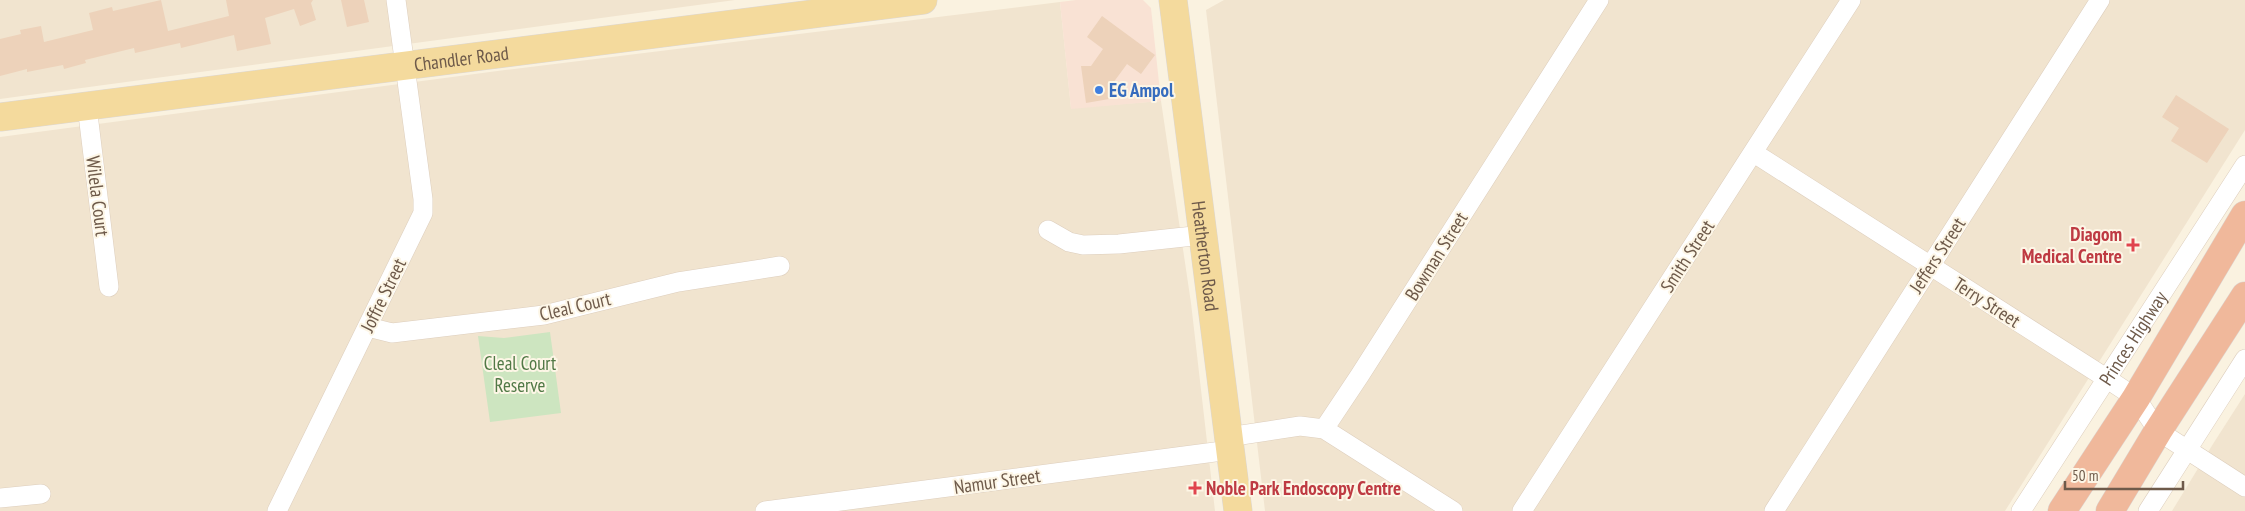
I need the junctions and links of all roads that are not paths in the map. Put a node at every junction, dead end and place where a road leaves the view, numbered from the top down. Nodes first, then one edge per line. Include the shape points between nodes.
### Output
1 (396, 0) edge
2 (924, 0) edge
3 (1173, 0) edge
4 (1599, 0) edge
5 (1850, 0) edge
6 (2100, 0) edge
7 (804, 8) edge
8 (405, 66) junction
9 (87, 106) junction
10 (0, 117) edge
11 (1754, 153) junction
12 (2245, 165) edge
13 (2245, 215) edge
14 (1048, 230) dead end
15 (1203, 235) junction
16 (1930, 265) junction
17 (780, 266) dead end
18 (109, 286) dead end
19 (2245, 296) edge
20 (368, 327) junction
21 (2245, 360) edge
22 (2106, 378) junction
23 (2136, 398) junction
24 (1324, 429) junction
25 (2158, 431) junction
26 (1229, 443) junction
27 (2187, 450) junction
28 (2245, 487) edge
29 (40, 494) dead end
30 (0, 498) edge
31 (277, 511) edge
32 (765, 511) edge
33 (1238, 511) edge
34 (1453, 511) edge
35 (1522, 511) edge
36 (1774, 511) edge
37 (2021, 511) edge
38 (2062, 511) edge
39 (2110, 511) edge
40 (2148, 511) edge

1 - 8 street, Joffre Street
2 - 7 main road, Chandler Road
3 - 15 main road, Heatherton Road
4 - 24 street, Bowman Street
5 - 11 street, Smith Street
6 - 16 street, Jeffers Street
7 - 8 main road, Chandler Road
8 - 9 main road, Chandler Road
8 - 20 street, Joffre Street via 423,213
9 - 10 main road, Chandler Road
9 - 18 street, Wilela Court
11 - 16 street, Terry Street
11 - 35 street, Smith Street
12 - 22 street, Princes Highway
13 - 23 highway, Princes Highway
14 - 15 street via 1069,242 1083,245
15 - 26 main road, Heatherton Road
16 - 22 street, Terry Street
16 - 36 street, Jeffers Street
17 - 20 street, Cleal Court via 678,282 544,315 392,334
19 - 25 highway
20 - 31 street, Joffre Street
21 - 27 street
22 - 23 street, Terry Street
22 - 37 street, Princes Highway
23 - 25 street, Terry Street
23 - 38 highway, Princes Highway
24 - 26 street via 1300,426
24 - 34 street
25 - 27 street
25 - 39 highway
26 - 32 street, Namur Street
26 - 33 main road, Heatherton Road
27 - 28 street
27 - 40 street
29 - 30 street

